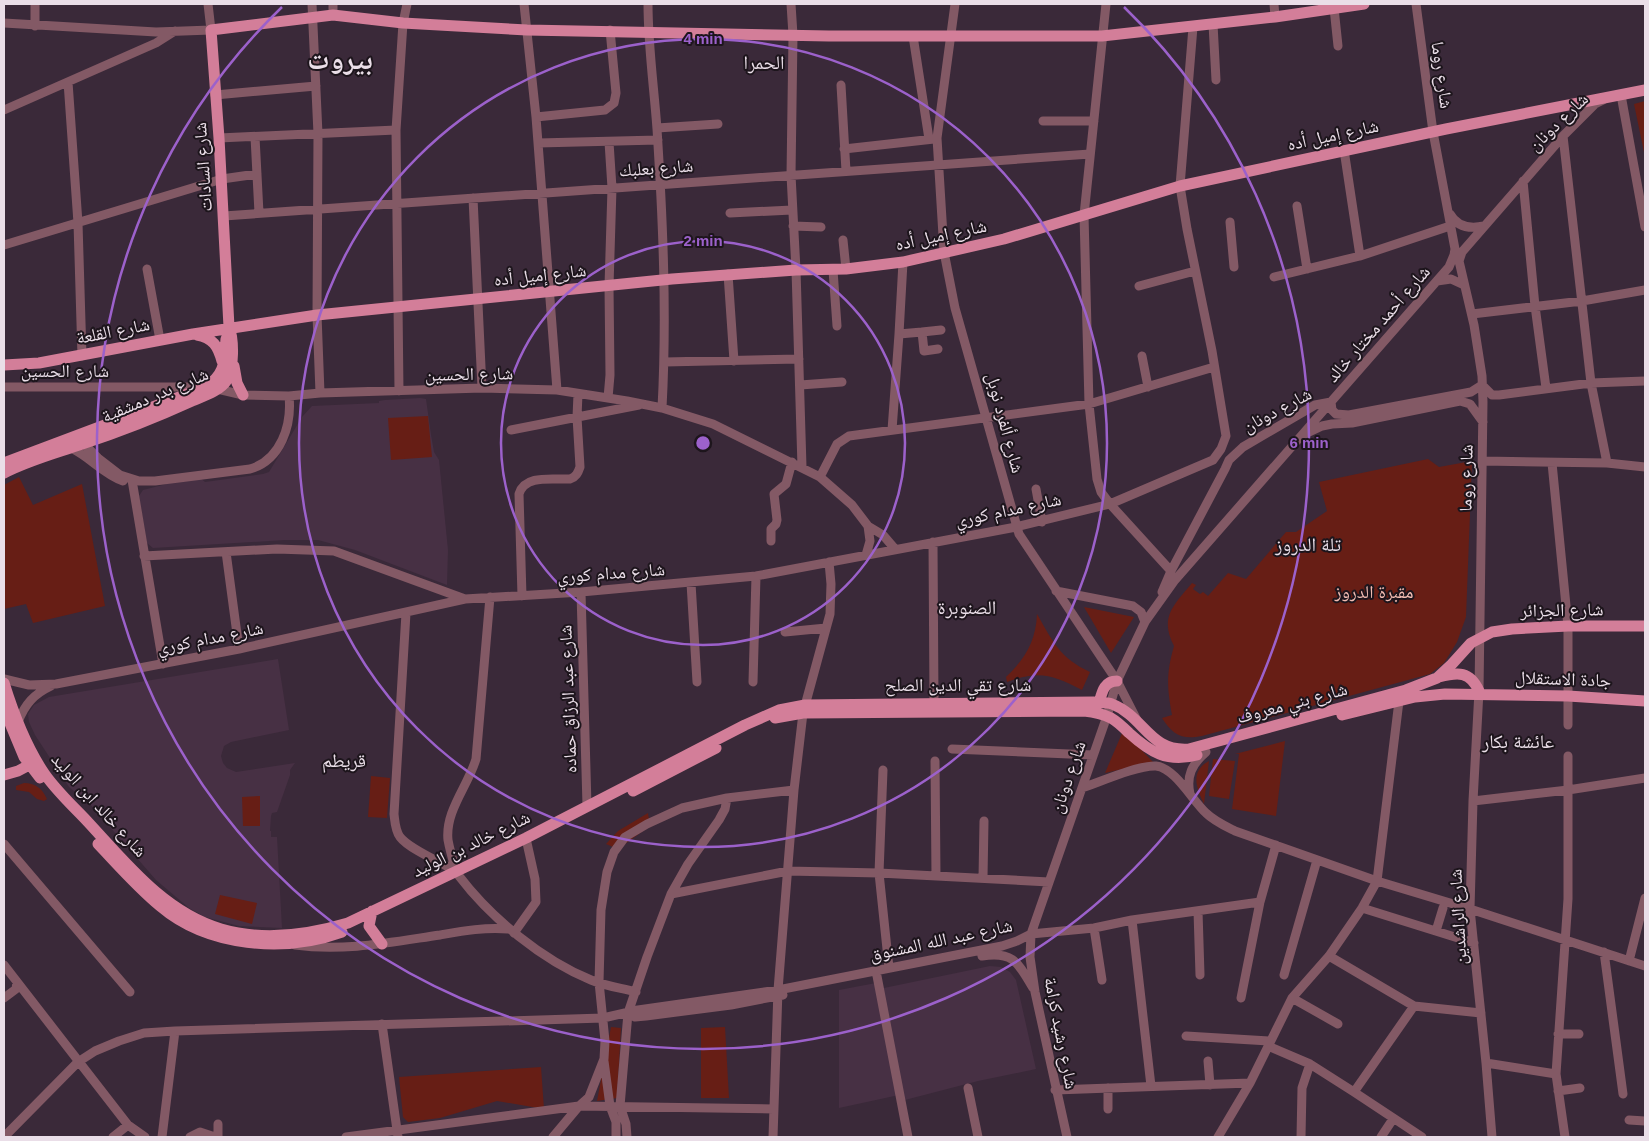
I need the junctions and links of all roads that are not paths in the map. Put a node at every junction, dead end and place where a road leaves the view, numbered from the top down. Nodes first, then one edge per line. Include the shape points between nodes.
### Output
1 (35, 4) edge
2 (208, 4) edge
3 (312, 4) edge
4 (407, 4) edge
5 (524, 4) edge
6 (648, 4) edge
7 (791, 4) edge
8 (954, 4) edge
9 (1106, 4) edge
10 (1274, 4) edge
11 (1364, 4) edge
12 (1416, 4) edge
13 (1334, 8) junction
14 (333, 10) edge
15 (313, 17) junction
16 (1275, 17) junction
17 (4, 23) edge
18 (403, 23) junction
19 (1213, 24) junction
20 (35, 26) junction
21 (1192, 27) junction
22 (210, 30) junction
23 (527, 30) junction
24 (610, 30) junction
25 (175, 31) junction
26 (648, 31) junction
27 (793, 35) junction
28 (913, 36) junction
29 (951, 36) junction
30 (1102, 36) junction
31 (1338, 46) dead end
32 (1216, 80) dead end
33 (68, 82) junction
34 (841, 84) dead end
35 (316, 86) junction
36 (1645, 90) edge
37 (215, 95) junction
38 (1615, 96) junction
39 (4, 110) edge
40 (536, 117) junction
41 (1043, 121) dead end
42 (1094, 121) junction
43 (718, 124) dead end
44 (657, 128) junction
45 (396, 130) junction
46 (1433, 132) junction
47 (318, 134) junction
48 (1563, 136) junction
49 (256, 137) junction
50 (219, 138) junction
51 (933, 139) junction
52 (658, 140) junction
53 (609, 142) junction
54 (538, 143) junction
55 (844, 149) junction
56 (1344, 150) junction
57 (1090, 154) junction
58 (938, 165) junction
59 (846, 171) junction
60 (257, 174) junction
61 (791, 175) junction
62 (222, 180) junction
63 (1523, 180) junction
64 (660, 184) junction
65 (1180, 186) junction
66 (612, 188) junction
67 (540, 193) junction
68 (473, 198) junction
69 (396, 204) junction
70 (1298, 206) dead end
71 (1447, 209) junction
72 (317, 210) junction
73 (792, 210) junction
74 (259, 213) junction
75 (730, 213) dead end
76 (1084, 215) junction
77 (224, 216) junction
78 (1230, 222) dead end
79 (78, 223) junction
80 (793, 226) junction
81 (1450, 226) junction
82 (1484, 226) junction
83 (821, 227) dead end
84 (1645, 227) edge
85 (843, 240) dead end
86 (4, 245) edge
87 (944, 252) junction
88 (1360, 256) junction
89 (903, 262) junction
90 (1459, 265) joint
91 (1234, 267) dead end
92 (1449, 267) joint
93 (147, 269) dead end
94 (846, 269) junction
95 (1307, 269) junction
96 (796, 270) junction
97 (833, 270) junction
98 (1195, 271) junction
99 (728, 274) junction
100 (1274, 277) dead end
101 (664, 280) junction
102 (1437, 281) junction
103 (1464, 285) junction
104 (609, 286) junction
105 (1139, 286) dead end
106 (1645, 290) edge
107 (550, 292) junction
108 (477, 300) junction
109 (1582, 301) junction
110 (1535, 306) junction
111 (398, 307) junction
112 (1472, 314) junction
113 (317, 315) junction
114 (837, 326) dead end
115 (230, 328) junction
116 (941, 330) dead end
117 (922, 332) junction
118 (193, 334) junction
119 (900, 334) junction
120 (160, 340) junction
121 (938, 350) dead end
122 (82, 356) junction
123 (233, 356) junction
124 (1142, 356) dead end
125 (799, 360) junction
126 (734, 361) junction
127 (665, 362) junction
128 (4, 365) edge
129 (223, 365) junction
130 (1214, 367) junction
131 (1645, 381) edge
132 (842, 382) dead end
133 (1591, 383) junction
134 (800, 385) junction
135 (1482, 385) junction
136 (4, 387) edge
137 (206, 387) junction
138 (1148, 387) junction
139 (482, 388) junction
140 (1546, 388) junction
141 (218, 389) junction
142 (557, 390) junction
143 (399, 391) junction
144 (320, 393) junction
145 (578, 394) junction
146 (243, 395) junction
147 (289, 396) junction
148 (608, 398) junction
149 (1331, 402) junction
150 (644, 404) junction
151 (1089, 404) junction
152 (662, 408) junction
153 (577, 417) junction
154 (987, 418) junction
155 (1483, 422) junction
156 (511, 430) dead end
157 (892, 430) junction
158 (1226, 436) junction
159 (1302, 436) junction
160 (84, 444) junction
161 (1243, 447) junction
162 (71, 448) junction
163 (1213, 460) junction
164 (1483, 461) junction
165 (792, 462) junction
166 (4, 463) edge
167 (1552, 463) junction
168 (1607, 463) junction
169 (802, 467) junction
170 (1645, 467) edge
171 (1225, 469) junction
172 (4, 472) edge
173 (820, 477) junction
174 (132, 482) junction
175 (1036, 489) dead end
176 (1110, 504) junction
177 (1042, 522) junction
178 (868, 526) junction
179 (1016, 527) junction
180 (771, 541) dead end
181 (933, 542) junction
182 (895, 549) junction
183 (226, 552) junction
184 (866, 555) junction
185 (144, 556) junction
186 (829, 562) junction
187 (1171, 571) junction
188 (756, 576) junction
189 (691, 583) junction
190 (1056, 591) junction
191 (581, 592) junction
192 (522, 596) junction
193 (490, 597) junction
194 (465, 599) junction
195 (1155, 607) junction
196 (406, 613) junction
197 (1145, 622) junction
198 (1568, 626) junction
199 (1645, 626) edge
200 (826, 628) junction
201 (785, 632) dead end
202 (1480, 637) junction
203 (239, 649) junction
204 (163, 664) junction
205 (1436, 678) junction
206 (4, 679) edge
207 (1117, 681) junction
208 (697, 682) dead end
209 (753, 682) dead end
210 (4, 683) edge
211 (56, 684) junction
212 (1479, 692) junction
213 (1568, 696) junction
214 (1399, 701) junction
215 (1645, 701) edge
216 (934, 702) junction
217 (4, 709) edge
218 (804, 709) junction
219 (1103, 713) junction
220 (1137, 720) junction
221 (15, 725) junction
222 (1568, 725) dead end
223 (1267, 732) junction
224 (952, 749) dead end
225 (1206, 752) junction
226 (1093, 755) junction
227 (1568, 756) dead end
228 (935, 761) dead end
229 (33, 763) junction
230 (883, 770) dead end
231 (4, 775) edge
232 (1645, 778) edge
233 (1082, 788) junction
234 (794, 790) junction
235 (1568, 790) junction
236 (1190, 795) junction
237 (726, 798) junction
238 (1473, 801) junction
239 (587, 806) junction
240 (984, 821) dead end
241 (527, 843) junction
242 (4, 844) edge
243 (1276, 845) junction
244 (1318, 860) junction
245 (788, 871) junction
246 (879, 873) junction
247 (457, 874) junction
248 (936, 876) junction
249 (983, 878) junction
250 (1377, 881) junction
251 (1049, 882) junction
252 (137, 884) joint
253 (671, 894) junction
254 (1645, 898) edge
255 (167, 901) joint
256 (1260, 902) junction
257 (1362, 908) junction
258 (1442, 908) dead end
259 (1470, 909) junction
260 (1198, 911) junction
261 (371, 916) junction
262 (1132, 920) junction
263 (1094, 928) junction
264 (511, 931) junction
265 (1436, 931) junction
266 (1031, 934) junction
267 (287, 939) junction
268 (1565, 940) junction
269 (1474, 943) junction
270 (382, 944) junction
271 (1604, 952) junction
272 (1329, 956) junction
273 (1629, 961) junction
274 (4, 965) edge
275 (1645, 966) edge
276 (889, 968) junction
277 (1200, 974) dead end
278 (1284, 975) dead end
279 (877, 976) junction
280 (1102, 980) dead end
281 (17, 982) junction
282 (599, 982) junction
283 (130, 992) dead end
284 (636, 992) junction
285 (1035, 992) junction
286 (778, 993) junction
287 (4, 998) edge
288 (1241, 998) dead end
289 (1292, 998) junction
290 (1414, 1006) junction
291 (628, 1013) junction
292 (1481, 1013) junction
293 (603, 1018) junction
294 (382, 1024) junction
295 (1338, 1024) dead end
296 (175, 1031) junction
297 (1558, 1034) junction
298 (1579, 1034) dead end
299 (1186, 1036) dead end
300 (1269, 1044) junction
301 (604, 1061) junction
302 (1208, 1061) dead end
303 (78, 1062) junction
304 (1486, 1063) junction
305 (1310, 1064) junction
306 (1556, 1074) junction
307 (1250, 1084) junction
308 (1210, 1085) junction
309 (1151, 1086) junction
310 (968, 1088) dead end
311 (1108, 1088) junction
312 (1580, 1088) dead end
313 (1055, 1090) junction
314 (1558, 1091) junction
315 (1354, 1092) junction
316 (1623, 1094) dead end
317 (579, 1106) junction
318 (610, 1106) junction
319 (620, 1106) junction
320 (774, 1109) junction
321 (1108, 1109) dead end
322 (1393, 1119) junction
323 (1629, 1120) dead end
324 (1645, 1121) edge
325 (218, 1124) dead end
326 (128, 1125) junction
327 (398, 1134) edge
328 (4, 1137) edge
329 (113, 1137) edge
330 (145, 1137) edge
331 (162, 1137) edge
332 (190, 1137) edge
333 (217, 1137) edge
334 (346, 1137) edge
335 (553, 1137) edge
336 (616, 1137) edge
337 (627, 1137) edge
338 (774, 1137) edge
339 (908, 1137) edge
340 (978, 1137) edge
341 (1067, 1137) edge
342 (1218, 1137) edge
343 (1301, 1137) edge
344 (1381, 1137) edge
345 (1422, 1137) edge
346 (1492, 1137) edge
347 (1565, 1137) edge

1 - 20 street
2 - 22 street, شارع السادات
3 - 15 street
4 - 18 street
5 - 23 street
6 - 26 street
7 - 27 street
8 - 29 street
9 - 30 street
10 - 16 street
11 - 13 main road
12 - 46 street, شارع روما
13 - 16 main road
13 - 31 street
14 - 15 main road
14 - 18 main road
15 - 22 main road
15 - 35 street
16 - 19 main road
17 - 20 street
18 - 23 main road
18 - 45 street
19 - 21 main road
19 - 32 street
20 - 25 street
21 - 30 main road
21 - 65 street
22 - 25 street
22 - 37 main road, شارع السادات
23 - 24 main road
23 - 40 street
24 - 26 main road
24 - 40 street via 614,102 605,110
25 - 33 street via 156,43
26 - 27 main road
26 - 44 street
27 - 28 main road
27 - 61 street
28 - 29 main road
28 - 51 street
29 - 30 main road
29 - 51 street
30 - 42 street
33 - 39 street
33 - 79 street
34 - 55 street
35 - 37 street
35 - 47 street
36 - 38 main road, شارع إميل أده
37 - 50 main road, شارع السادات
38 - 46 main road, شارع إميل أده
38 - 48 street, شارع دونان via 1595,104
38 - 84 street via 1626,132
40 - 54 street
41 - 42 street
42 - 57 street
43 - 44 street
44 - 52 street
45 - 47 street
45 - 69 street
46 - 56 main road, شارع إميل أده
46 - 71 street, شارع روما
47 - 49 street
47 - 72 street
48 - 63 street, شارع دونان
48 - 109 street
49 - 50 street
49 - 60 street
50 - 62 main road, شارع السادات
51 - 55 street
51 - 58 street, شارع ألفرد نوبل
52 - 53 street
52 - 64 street
53 - 54 street
53 - 66 street
54 - 67 street
55 - 59 street
56 - 65 main road, شارع إميل أده
56 - 88 street
57 - 58 street, شارع بعلبك
57 - 76 street
58 - 59 street, شارع بعلبك
58 - 87 street, شارع ألفرد نوبل
59 - 61 street, شارع بعلبك
60 - 62 street
60 - 74 street
61 - 64 street, شارع بعلبك
61 - 73 street
62 - 77 main road, شارع السادات
62 - 79 street
63 - 82 street, شارع دونان
63 - 110 street
64 - 66 street, شارع بعلبك
64 - 101 street
65 - 76 main road, شارع إميل أده
65 - 98 street
66 - 67 street, شارع بعلبك
66 - 104 street
67 - 68 street, شارع بعلبك
67 - 107 street
68 - 69 street, شارع بعلبك
68 - 108 street
69 - 72 street, شارع بعلبك
69 - 111 street
70 - 95 street
71 - 81 street, شارع روما
71 - 82 street via 1451,217 1466,227
72 - 74 street, شارع بعلبك
72 - 113 street
73 - 75 street
73 - 80 street
74 - 77 street, شارع بعلبك
76 - 87 main road, شارع إميل أده via 1004,239
76 - 151 street
77 - 115 main road, شارع السادات
78 - 91 street
79 - 86 street
79 - 122 street
80 - 83 street
80 - 96 street
81 - 88 street
81 - 92 street, شارع روما via 1455,249
82 - 90 street, شارع دونان via 1462,252
85 - 94 street
87 - 89 main road, شارع إميل أده
87 - 154 street, شارع ألفرد نوبل via 955,308
88 - 95 street
89 - 94 main road, شارع إميل أده
89 - 119 street
90 - 103 street, شارع روما
92 - 102 street, شارع أحمد مختار خالد
93 - 120 street
94 - 97 main road, شارع إميل أده
95 - 100 street
96 - 97 main road, شارع إميل أده
96 - 99 main road, شارع إميل أده
96 - 125 street
97 - 114 street
98 - 105 street
98 - 130 street
99 - 101 main road, شارع إميل أده
99 - 126 street
101 - 104 main road, شارع إميل أده
101 - 127 street
102 - 103 street via 1451,279
102 - 149 street, شارع أحمد مختار خالد
103 - 112 street, شارع روما
104 - 107 main road, شارع إميل أده
104 - 148 street
106 - 109 street
107 - 108 main road, شارع إميل أده
107 - 142 street
108 - 111 main road, شارع إميل أده
108 - 139 street
109 - 110 street
109 - 133 street
110 - 112 street
110 - 140 street
111 - 113 main road, شارع إميل أده
111 - 143 street
112 - 135 street, شارع روما
113 - 115 main road, شارع إميل أده
113 - 144 street
115 - 118 main road, شارع القلعة
115 - 123 main road, شارع بدر دمشقية
115 - 129 main road, شارع بدر دمشقية
116 - 117 street
117 - 119 street
117 - 121 street via 924,351
118 - 120 main road, شارع القلعة
118 - 129 main road via 214,342
119 - 157 street
120 - 122 main road, شارع القلعة
122 - 128 main road, شارع القلعة via 39,364
123 - 141 main road, شارع بدر دمشقية via 228,377
123 - 146 main road via 235,376
124 - 138 street
125 - 126 street
125 - 134 street
126 - 127 street
127 - 152 street
129 - 137 main road, شارع بدر دمشقية via 218,378
130 - 138 street
130 - 158 street
131 - 133 street
132 - 134 street
133 - 140 street
133 - 168 street
134 - 169 street
135 - 140 street via 1495,395
135 - 149 street via 1471,392 1349,415 1336,414
135 - 155 street, شارع روما
136 - 137 street, شارع الحسين
137 - 141 street, شارع الحسين
137 - 166 main road, شارع بدر دمشقية
138 - 151 street
139 - 142 street, شارع الحسين
139 - 143 street, شارع الحسين
141 - 146 street, شارع الحسين
141 - 160 main road, شارع بدر دمشقية
142 - 145 street, شارع الحسين
143 - 144 street, شارع الحسين
144 - 147 street, شارع الحسين
145 - 148 street, شارع الحسين
145 - 153 street
146 - 147 street, شارع الحسين
147 - 174 street via 290,415 286,432 268,459 258,466 147,486
148 - 150 street, شارع الحسين
149 - 159 street, شارع دونان
149 - 161 street, شارع دونان via 1315,405
150 - 152 street, شارع الحسين
150 - 153 street
151 - 154 street
151 - 176 street via 1096,479
152 - 165 street, شارع الحسين via 704,420
153 - 156 street
153 - 192 street via 580,467 576,476 533,481 520,489
154 - 157 street
154 - 179 street, شارع ألفرد نوبل
155 - 159 street via 1470,404 1460,401 1322,426
155 - 164 street, شارع روما
157 - 173 street via 857,434 841,440
158 - 161 street via 1232,445
158 - 163 street
159 - 195 street, شارع دونان
160 - 162 main road, شارع بدر دمشقية
160 - 174 street
161 - 171 street, شارع دونان via 1229,460
162 - 172 main road, شارع بدر دمشقية
162 - 174 street via 115,478
163 - 171 street via 1221,462
163 - 176 street, شارع مدام كوري
164 - 167 street
164 - 202 street, شارع روما
165 - 169 street, شارع الحسين
165 - 180 street via 786,484 774,494 777,520 770,529
167 - 168 street
167 - 198 street
168 - 170 street
169 - 173 street, شارع الحسين
171 - 187 street, شارع دونان
173 - 178 street, شارع الحسين via 852,505
174 - 185 street
175 - 177 street
176 - 177 street, شارع مدام كوري
176 - 187 street
177 - 179 street, شارع مدام كوري
178 - 182 street, شارع الحسين via 883,535
178 - 184 street via 870,541
179 - 181 street, شارع مدام كوري
179 - 190 street, شارع ألفرد نوبل
181 - 182 street, شارع مدام كوري
181 - 216 street
182 - 184 street, شارع مدام كوري
183 - 185 street
183 - 194 street via 301,548 334,551
183 - 203 street
184 - 186 street, شارع مدام كوري
185 - 204 street
186 - 188 street, شارع مدام كوري
186 - 200 street via 830,614
187 - 195 street, شارع دونان
188 - 189 street, شارع مدام كوري
188 - 209 street
189 - 191 street, شارع مدام كوري
189 - 208 street
190 - 197 street via 1133,606 1141,612
190 - 207 street, شارع ألفرد نوبل
191 - 192 street, شارع مدام كوري
191 - 239 street, شارع عبد الرزاق حماده
192 - 193 street, شارع مدام كوري
193 - 194 street, شارع مدام كوري
193 - 247 street via 476,759 450,822 448,839
194 - 196 street, شارع مدام كوري
195 - 197 street, شارع دونان
196 - 203 street, شارع مدام كوري
196 - 247 street via 394,814 396,828 400,837 409,844
197 - 207 street, شارع دونان
198 - 199 main road, شارع الجزائر
198 - 202 main road, شارع الجزائر via 1504,629
198 - 213 street
200 - 201 street
200 - 218 street
202 - 205 main road, شارع بني معروف
202 - 212 street, شارع روما
203 - 204 street, شارع مدام كوري
204 - 211 street, شارع مدام كوري
205 - 212 main road via 1463,674 1471,678
205 - 223 main road, شارع بني معروف
206 - 211 street, شارع مدام كوري via 29,685
207 - 219 main road via 1106,686
207 - 220 street, شارع ألفرد نوبل
210 - 221 main road
211 - 221 street via 32,698
212 - 213 main road, جادة الاستقلال
212 - 214 main road, شارع بني معروف via 1435,694
212 - 238 street, شارع الراشدين
213 - 215 main road, جادة الاستقلال
213 - 222 street
214 - 223 main road, شارع بني معروف
214 - 250 street
216 - 218 main road, شارع تقي الدين الصلح
216 - 219 main road, شارع تقي الدين الصلح
217 - 221 main road
218 - 219 main road, شارع تقي الدين الصلح
218 - 234 street
218 - 239 main road, شارع خالد بن الوليد via 779,710 745,725
218 - 241 main road, شارع خالد بن الوليد via 764,722
219 - 220 main road, شارع بني معروف
219 - 225 main road, شارع بني معروف via 1153,752 1180,758
219 - 226 street, شارع دونان
220 - 223 main road, شارع بني معروف via 1159,743 1176,750
221 - 229 main road, شارع خالد ابن الوليد
223 - 225 main road, شارع بني معروف
224 - 226 street
225 - 236 street via 1190,772
226 - 233 street, شارع دونان
227 - 235 street
228 - 248 street
229 - 231 main road
229 - 252 main road, شارع خالد ابن الوليد via 54,795
229 - 255 main road, شارع خالد ابن الوليد
230 - 246 street
232 - 235 street
233 - 236 street via 1156,766 1171,772
233 - 251 street, شارع دونان
234 - 237 street
234 - 245 street
235 - 238 street
235 - 268 street
236 - 243 street via 1218,822
237 - 253 street via 719,820
237 - 282 street via 682,808 661,817 626,837 614,852 601,910
238 - 259 street, شارع الراشدين
239 - 247 main road, شارع خالد بن الوليد
240 - 249 street
241 - 247 main road, شارع خالد بن الوليد
241 - 264 street via 536,902
242 - 283 street
243 - 244 street
243 - 256 street
244 - 250 street
244 - 278 street
245 - 246 street
245 - 253 street
245 - 286 street
246 - 248 street
246 - 276 street
247 - 261 main road, شارع خالد بن الوليد
247 - 264 street
248 - 249 street
249 - 251 street
250 - 257 street
250 - 259 street
251 - 266 street, شارع دونان
252 - 267 main road, شارع خالد بن الوليد via 161,907 198,929 226,938 268,943
253 - 284 street
254 - 273 street
255 - 267 main road, شارع خالد بن الوليد via 185,914 221,929
256 - 260 street, شارع عبد الله المشنوق
256 - 288 street
257 - 265 street
257 - 272 street
258 - 265 street
259 - 268 street
259 - 269 street, شارع الراشدين
260 - 262 street, شارع عبد الله المشنوق
260 - 277 street
261 - 267 main road, شارع خالد بن الوليد
261 - 270 main road via 370,930
262 - 263 street, شارع عبد الله المشنوق
262 - 309 street
263 - 266 street, شارع عبد الله المشنوق
263 - 280 street
264 - 270 street via 481,928
264 - 282 street via 563,967
265 - 269 street
266 - 276 street, شارع عبد الله المشنوق via 1002,946
266 - 285 street, شارع رشيد كرامة via 1030,957
267 - 270 street via 320,947
268 - 271 street
268 - 297 street
269 - 292 street, شارع الراشدين
271 - 273 street
271 - 316 street
272 - 289 street
272 - 290 street
273 - 275 street
274 - 281 street
276 - 286 street, شارع عبد الله المشنوق
279 - 285 street, شارع عبد الله المشنوق via 992,954 1013,959 1020,965
279 - 286 street, شارع عبد الله المشنوق
279 - 339 street
281 - 287 street via 16,989
281 - 303 street
282 - 284 street
282 - 293 street
284 - 291 street
285 - 313 street, شارع رشيد كرامة
286 - 291 street, شارع عبد الله المشنوق
286 - 320 street
289 - 295 street
289 - 300 street
290 - 292 street
290 - 315 street
291 - 293 street, شارع عبد الله المشنوق
291 - 319 street
292 - 304 street, شارع الراشدين
293 - 294 street, شارع عبد الله المشنوق
293 - 301 street
294 - 296 street, شارع عبد الله المشنوق
294 - 327 street
296 - 303 street, شارع عبد الله المشنوق via 144,1033 119,1040
296 - 331 street
297 - 298 street
297 - 306 street
299 - 300 street
300 - 305 street
300 - 307 street
301 - 317 street via 592,1093
301 - 318 street
302 - 308 street
303 - 326 street
303 - 328 street, شارع عبد الله المشنوق
304 - 306 street
304 - 346 street, شارع الراشدين
305 - 315 street
305 - 343 street via 1302,1088
306 - 314 street
307 - 308 street
307 - 342 street
308 - 309 street
309 - 311 street
310 - 340 street
311 - 313 street
311 - 321 street
312 - 314 street
313 - 341 street, شارع رشيد كرامة
314 - 347 street
315 - 322 street
317 - 318 street
317 - 327 street
317 - 335 street
318 - 319 street
318 - 336 street via 616,1122
319 - 320 street
319 - 337 street
320 - 338 street
322 - 344 street
322 - 345 street
323 - 324 street
325 - 333 street
326 - 329 street
326 - 330 street
327 - 334 street
332 - 333 street via 200,1132

